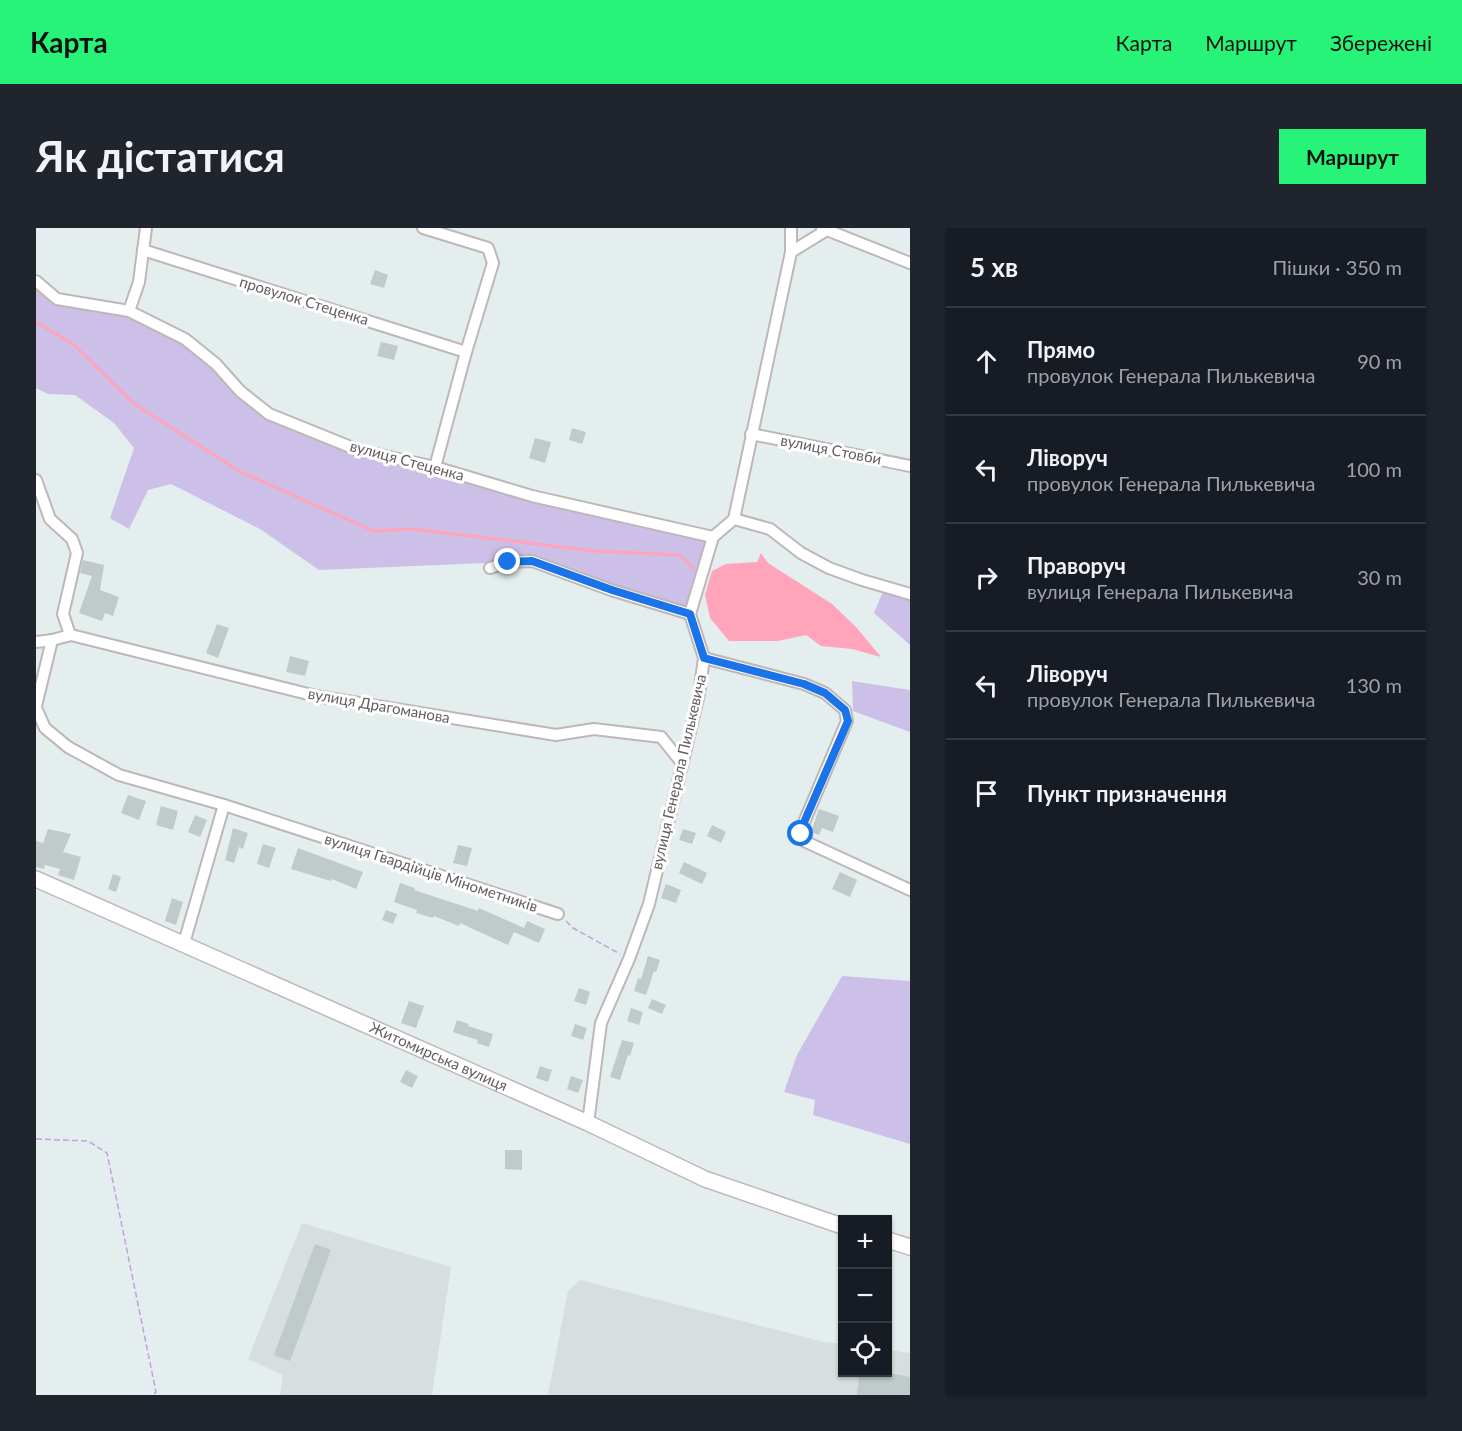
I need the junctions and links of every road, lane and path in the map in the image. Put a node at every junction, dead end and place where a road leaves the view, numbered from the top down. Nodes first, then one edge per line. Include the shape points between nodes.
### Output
1 (146, 228) edge
2 (423, 228) edge
3 (791, 228) edge
4 (826, 229) edge
5 (143, 250) junction
6 (791, 252) junction
7 (910, 263) edge
8 (36, 281) edge
9 (129, 311) junction
10 (466, 352) junction
11 (751, 434) junction
12 (910, 466) edge
13 (435, 467) junction
14 (36, 480) edge
15 (734, 519) junction
16 (713, 537) junction
17 (490, 568) dead end
18 (910, 594) edge
19 (690, 614) junction
20 (70, 635) junction
21 (52, 640) junction
22 (36, 642) edge
23 (704, 658) junction
24 (36, 707) edge
25 (682, 763) junction
26 (224, 805) junction
27 (36, 879) edge
28 (910, 890) edge
29 (558, 914) joint
30 (184, 943) junction
31 (629, 959) junction
32 (588, 1123) junction
33 (36, 1139) edge
34 (838, 1224) edge
35 (892, 1241) edge
36 (910, 1247) edge
37 (153, 1395) edge

1 - 5 street
2 - 10 street via 488,248 493,262
3 - 6 street
4 - 6 street
4 - 7 street
5 - 9 street via 139,282
5 - 10 street, провулок Стеценка
6 - 11 street
8 - 9 street, вулиця Стеценка via 57,299
9 - 13 street, вулиця Стеценка via 185,339 269,414 358,450
10 - 13 street
11 - 12 street, вулиця Стовби
11 - 15 street
13 - 16 street, вулиця Стеценка via 532,496
14 - 20 street via 50,519 72,539 76,553 63,614
15 - 16 street
15 - 18 street via 770,529 829,568
16 - 19 street
17 - 19 street via 532,561
19 - 23 street, вулиця Генерала Пилькевича
20 - 21 street, вулиця Драгоманова
20 - 25 street, вулиця Драгоманова via 316,696 556,735 594,729 661,737
21 - 22 street, вулиця Драгоманова
21 - 24 street, вулиця Гвардійців Мінометників
23 - 25 street, вулиця Генерала Пилькевича
23 - 28 street via 804,684 825,693 845,710 848,721 801,834 804,841
24 - 26 street, вулиця Гвардійців Мінометників via 45,728 68,747 119,775
25 - 31 street, вулиця Генерала Пилькевича via 649,904
26 - 29 street, вулиця Гвардійців Мінометників
26 - 30 street
27 - 30 main road, Житомирська вулиця
29 - 31 path, вулиця Гвардійців Мінометників via 573,928
30 - 32 main road, Житомирська вулиця
31 - 32 street, вулиця Генерала Пилькевича via 601,1023
32 - 34 main road, Житомирська вулиця via 705,1179
33 - 37 path via 88,1141 107,1154 156,1392
35 - 36 main road

